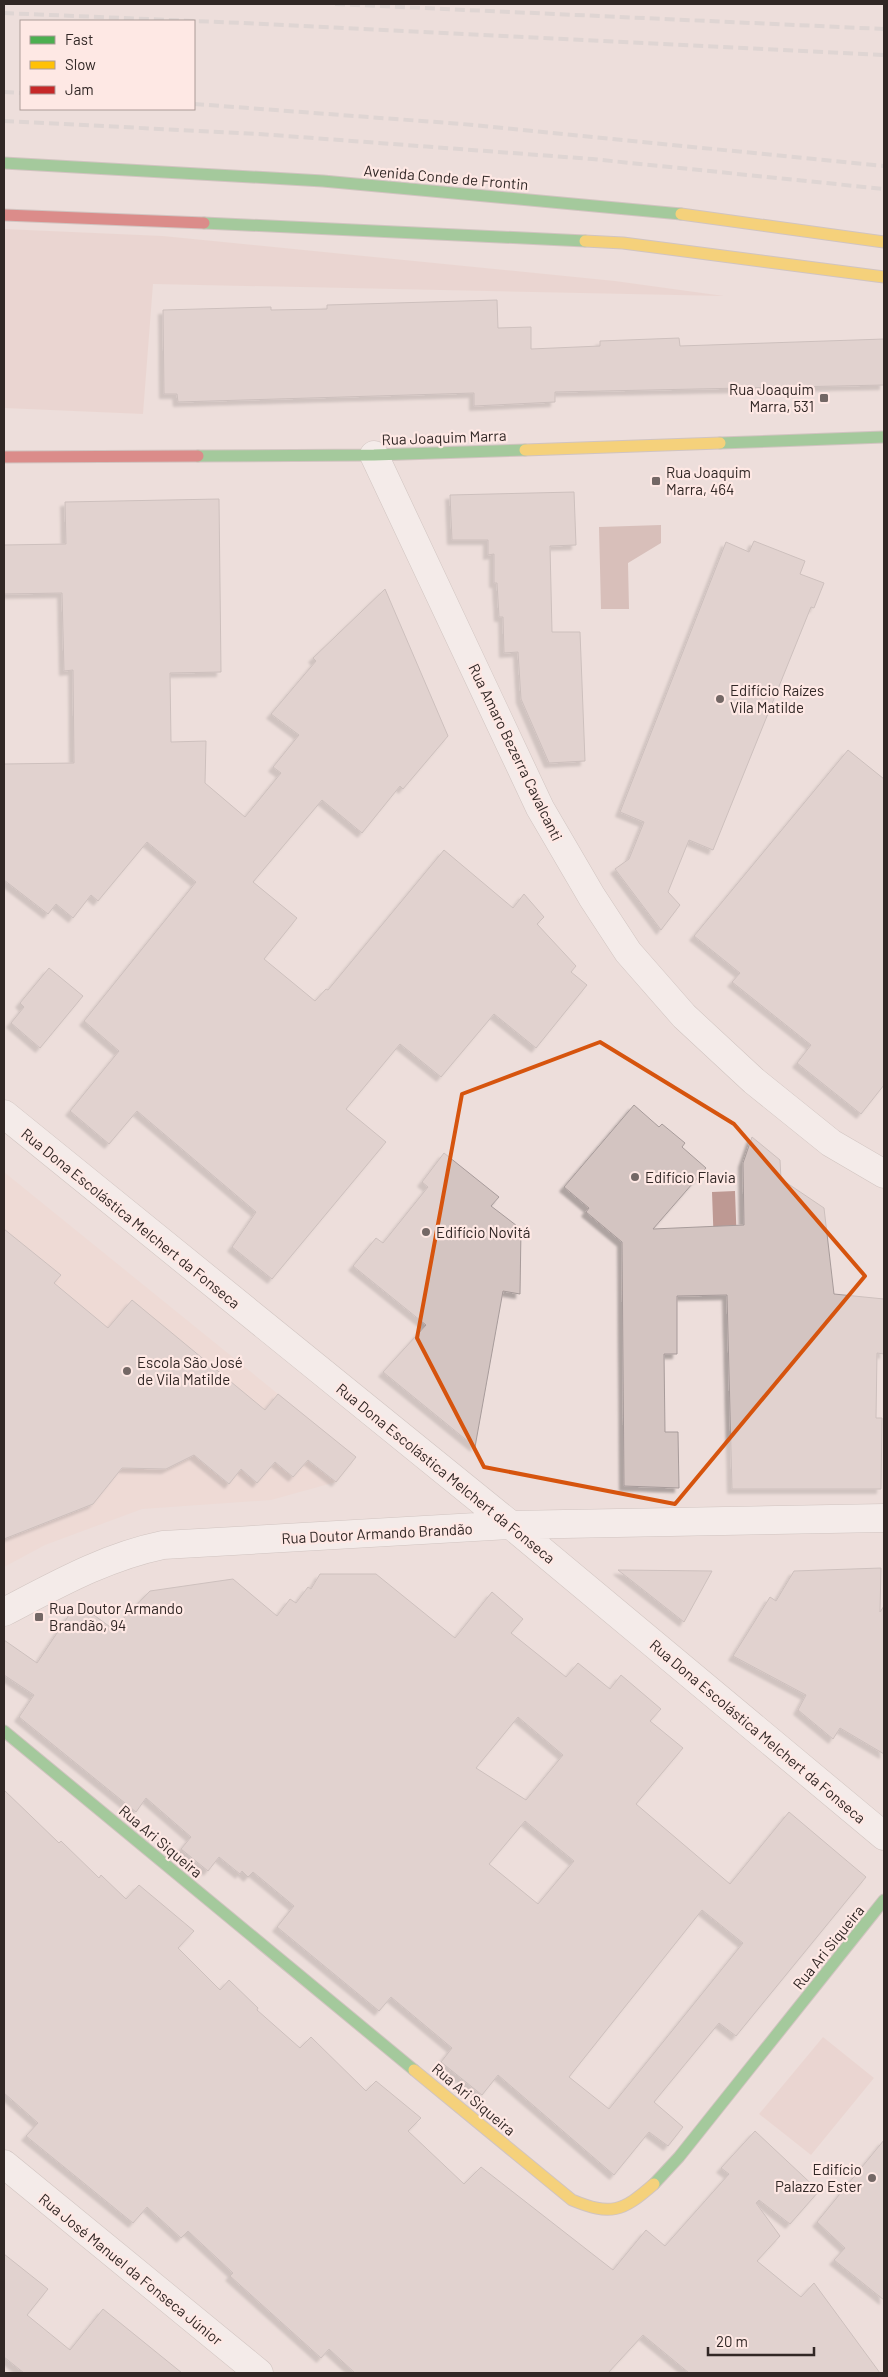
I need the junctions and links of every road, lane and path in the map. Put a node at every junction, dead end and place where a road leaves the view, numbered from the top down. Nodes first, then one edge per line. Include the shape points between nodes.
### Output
1 (4, 163) edge
2 (4, 215) edge
3 (884, 242) edge
4 (884, 277) edge
5 (884, 437) edge
6 (374, 454) junction
7 (4, 457) edge
8 (4, 1114) edge
9 (884, 1174) edge
10 (884, 1518) edge
11 (511, 1525) junction
12 (4, 1612) edge
13 (4, 1731) edge
14 (884, 1836) edge
15 (884, 1900) edge
16 (4, 2164) edge
17 (259, 2373) edge

1 - 3 main road, Avenida Conde de Frontin via 323,181 644,210
2 - 4 main road via 623,243
5 - 6 main road, Rua Joaquim Marra
6 - 7 main road, Rua Joaquim Marra
6 - 9 street, Rua Amaro Bezerra Cavalcanti via 540,808 628,952 684,1016 754,1081 830,1143
8 - 11 street, Rua Dona Escolástica Melchert da Fonseca
10 - 11 street, Rua Doutor Armando Brandão
11 - 12 street, Rua Doutor Armando Brandão via 164,1545 131,1552 89,1568
11 - 14 street, Rua Dona Escolástica Melchert da Fonseca
13 - 15 main road, Rua Ari Siqueira via 572,2200 596,2210 610,2210 632,2202 655,2184
16 - 17 street, Rua José Manuel da Fonseca Júnior

